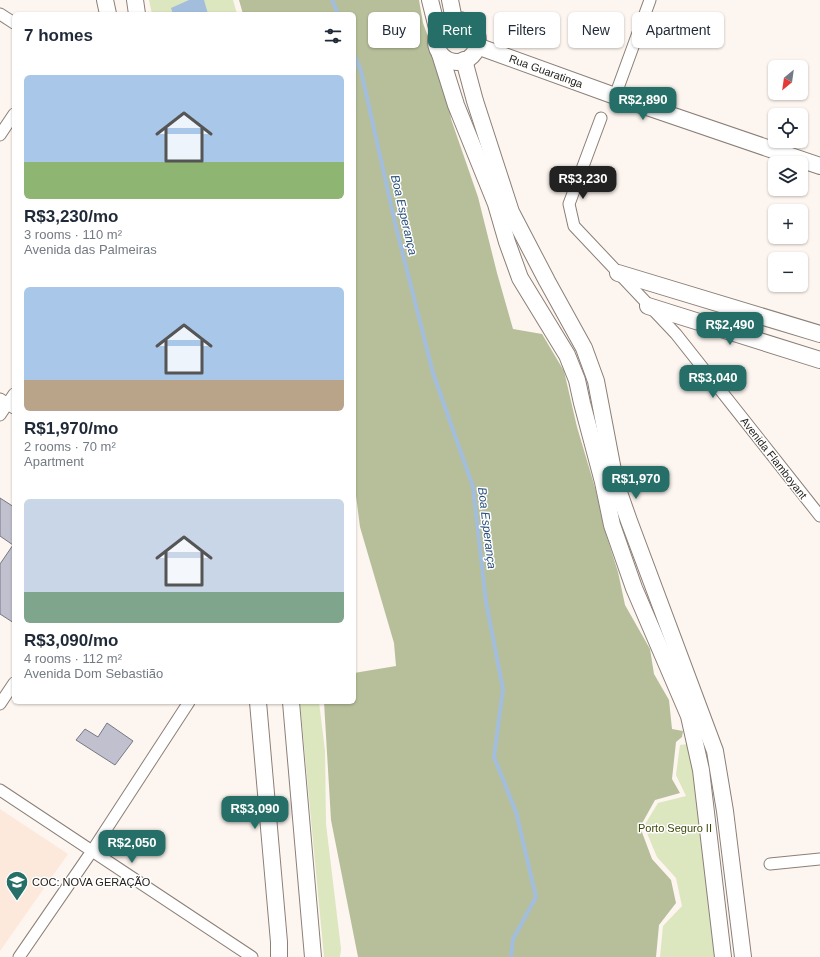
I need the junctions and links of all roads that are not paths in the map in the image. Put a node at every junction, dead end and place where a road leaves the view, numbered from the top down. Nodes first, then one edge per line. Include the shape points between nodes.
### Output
1 (105, 0) edge
2 (135, 0) edge
3 (430, 0) edge
4 (450, 0) edge
5 (650, 0) edge
6 (108, 12) edge
7 (137, 12) edge
8 (433, 12) edge
9 (452, 12) edge
10 (0, 14) edge
11 (12, 22) edge
12 (437, 48) edge
13 (476, 48) edge
14 (483, 48) edge
15 (440, 54) junction
16 (464, 60) junction
17 (615, 96) junction
18 (12, 117) edge
19 (601, 118) dead end
20 (0, 135) edge
21 (820, 166) edge
22 (618, 273) junction
23 (648, 306) junction
24 (820, 334) edge
25 (820, 360) edge
26 (7, 404) edge
27 (0, 415) edge
28 (820, 516) edge
29 (12, 686) edge
30 (0, 704) edge
31 (188, 704) edge
32 (258, 704) edge
33 (291, 704) edge
34 (0, 790) edge
35 (92, 851) junction
36 (820, 859) edge
37 (770, 864) dead end
38 (19, 957) edge
39 (252, 957) edge
40 (278, 957) edge
41 (313, 957) edge
42 (723, 957) edge
43 (743, 957) edge

1 - 6 main road
2 - 7 main road
3 - 8 main road
4 - 9 main road
5 - 17 street
10 - 11 street
12 - 15 main road
13 - 16 main road
14 - 17 main road, Rua Guaratinga
15 - 16 main road via 451,61
15 - 42 main road via 456,105 496,204 520,278 567,355 578,380 612,525 634,588 689,716 702,770
16 - 43 main road via 511,212 584,348 596,381 615,481 715,750
17 - 21 main road, Rua Guaratinga
18 - 20 street
19 - 22 street, Avenida Flamboyant via 569,204 574,226
22 - 23 street, Avenida Flamboyant
22 - 24 main road
23 - 25 main road
23 - 28 street, Avenida Flamboyant via 676,334
26 - 27 street
29 - 30 street
31 - 35 street
32 - 40 main road via 279,942
33 - 41 main road
34 - 35 street
35 - 38 street
35 - 39 street
36 - 37 street

